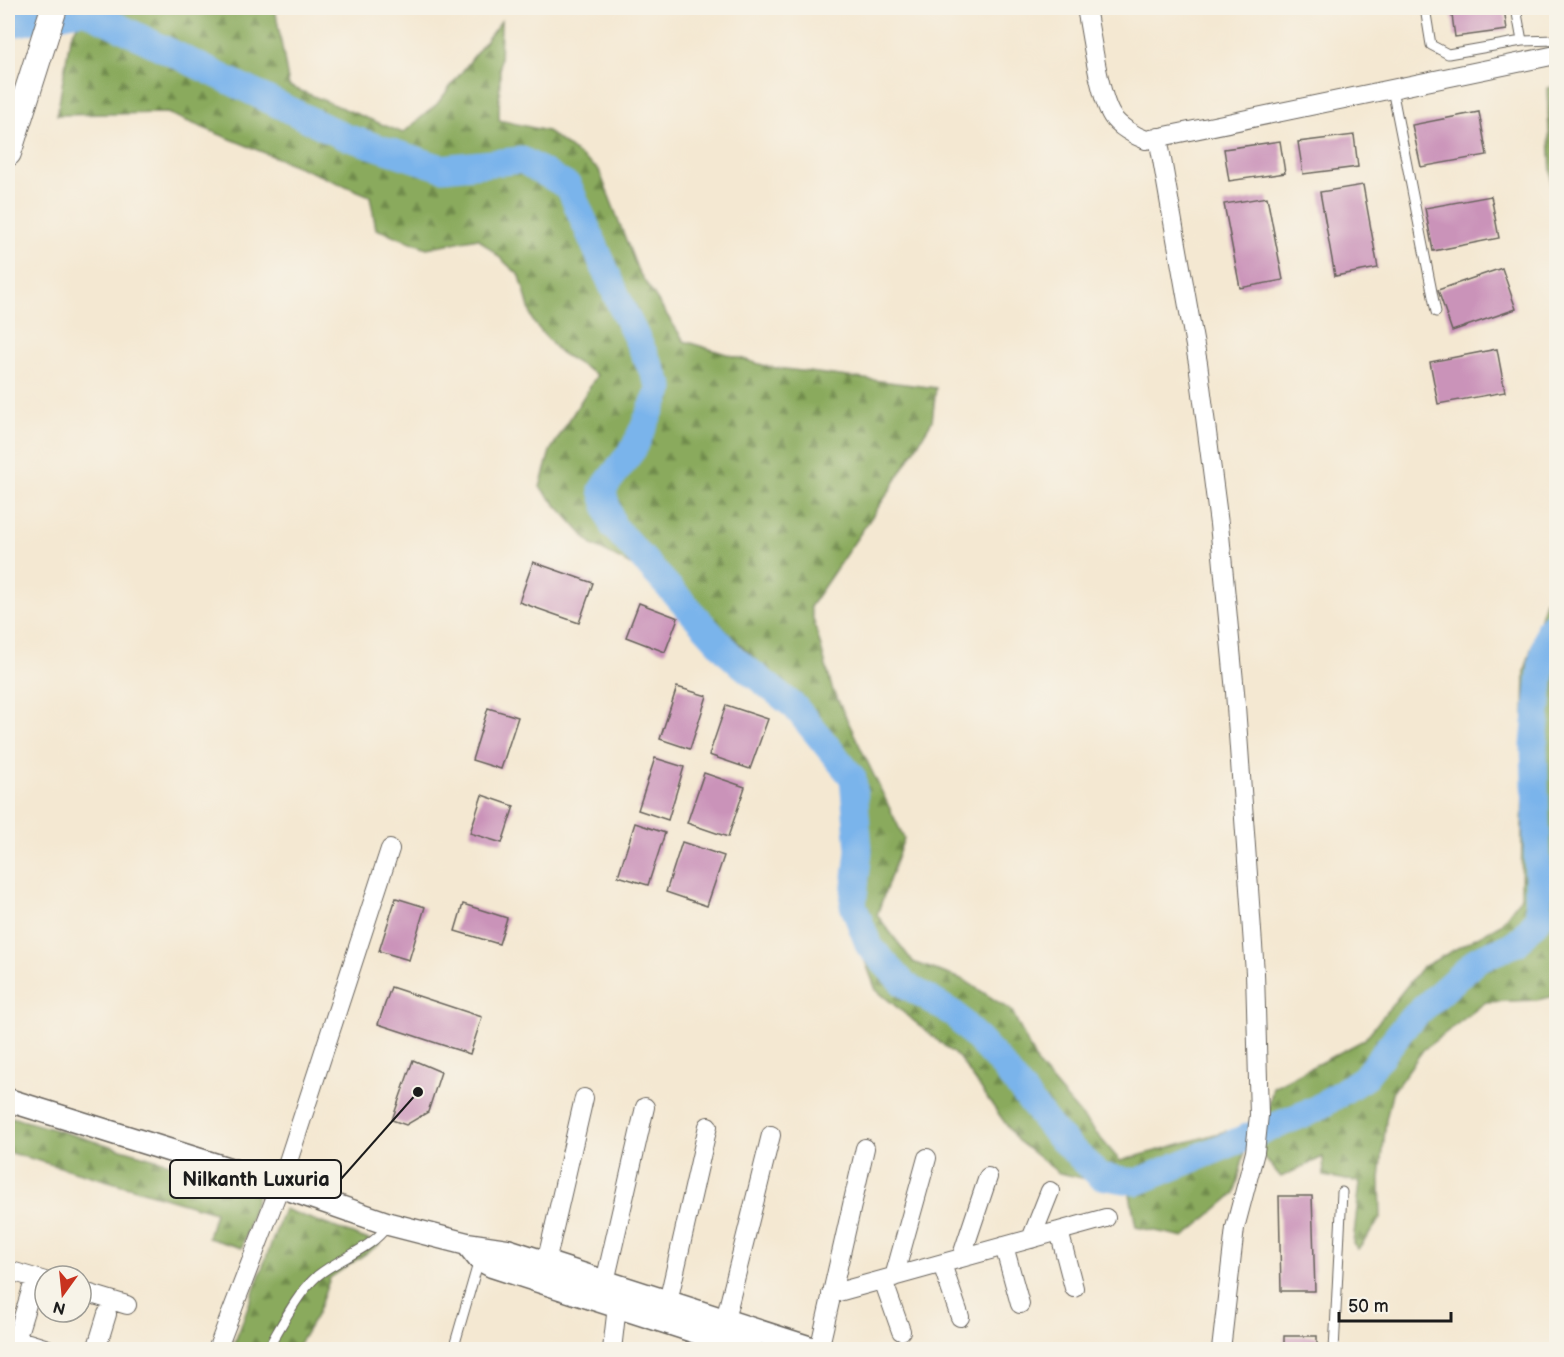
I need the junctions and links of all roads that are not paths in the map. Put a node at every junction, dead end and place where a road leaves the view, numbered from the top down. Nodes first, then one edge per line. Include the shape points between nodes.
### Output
1 (54, 8) edge
2 (1086, 8) edge
3 (1425, 8) edge
4 (1516, 8) edge
5 (1557, 39) edge
6 (1537, 40) junction
7 (1522, 41) junction
8 (1557, 55) edge
9 (1537, 59) junction
10 (1392, 89) junction
11 (1158, 137) junction
12 (8, 153) edge
13 (1436, 312) dead end
14 (390, 849) dead end
15 (584, 1098) dead end
16 (8, 1100) edge
17 (645, 1107) dead end
18 (708, 1126) dead end
19 (771, 1135) dead end
20 (865, 1148) dead end
21 (927, 1158) dead end
22 (988, 1177) dead end
23 (280, 1185) junction
24 (1050, 1191) dead end
25 (1342, 1191) dead end
26 (1106, 1218) dead end
27 (389, 1224) junction
28 (1059, 1231) junction
29 (1031, 1239) junction
30 (1004, 1246) junction
31 (473, 1252) junction
32 (961, 1258) junction
33 (546, 1263) junction
34 (942, 1264) junction
35 (8, 1270) edge
36 (33, 1277) edge
37 (889, 1278) junction
38 (605, 1282) junction
39 (1074, 1288) dead end
40 (831, 1294) junction
41 (93, 1295) edge
42 (33, 1297) edge
43 (668, 1302) junction
44 (1020, 1304) dead end
45 (127, 1305) dead end
46 (616, 1306) junction
47 (107, 1314) dead end
48 (960, 1317) dead end
49 (725, 1320) junction
50 (901, 1331) dead end
51 (15, 1344) edge
52 (51, 1350) edge
53 (96, 1350) edge
54 (217, 1350) edge
55 (267, 1350) edge
56 (453, 1350) edge
57 (612, 1350) edge
58 (752, 1350) edge
59 (818, 1350) edge
60 (1221, 1350) edge
61 (1334, 1350) edge

1 - 12 main road
2 - 11 street via 1112,116 1137,136 1146,140
3 - 7 lane via 1431,45 1448,54
4 - 7 lane
5 - 6 lane
6 - 7 lane
6 - 9 lane
8 - 9 street
9 - 10 street
10 - 11 street
10 - 13 lane
11 - 60 street via 1198,363 1220,535 1255,984 1259,1115 1255,1152 1234,1228
14 - 23 street
15 - 33 street
16 - 23 street
17 - 38 street
18 - 43 street
19 - 49 street
20 - 40 street
21 - 37 street
22 - 32 street
23 - 27 street
23 - 54 street
24 - 29 street
25 - 61 lane
26 - 28 street
27 - 31 street
27 - 55 lane via 373,1243 333,1264 316,1278 302,1293
28 - 29 street
28 - 39 street
29 - 30 street
30 - 32 street
30 - 44 street
31 - 33 street via 507,1250
31 - 46 street via 492,1266
31 - 56 lane
32 - 34 street
33 - 38 street
34 - 37 street
34 - 48 street
35 - 36 street
37 - 40 street
37 - 50 street
38 - 43 street
40 - 59 street
41 - 45 street
42 - 51 street
43 - 49 street
46 - 57 street
46 - 58 street
47 - 53 street
49 - 59 street
51 - 52 street

